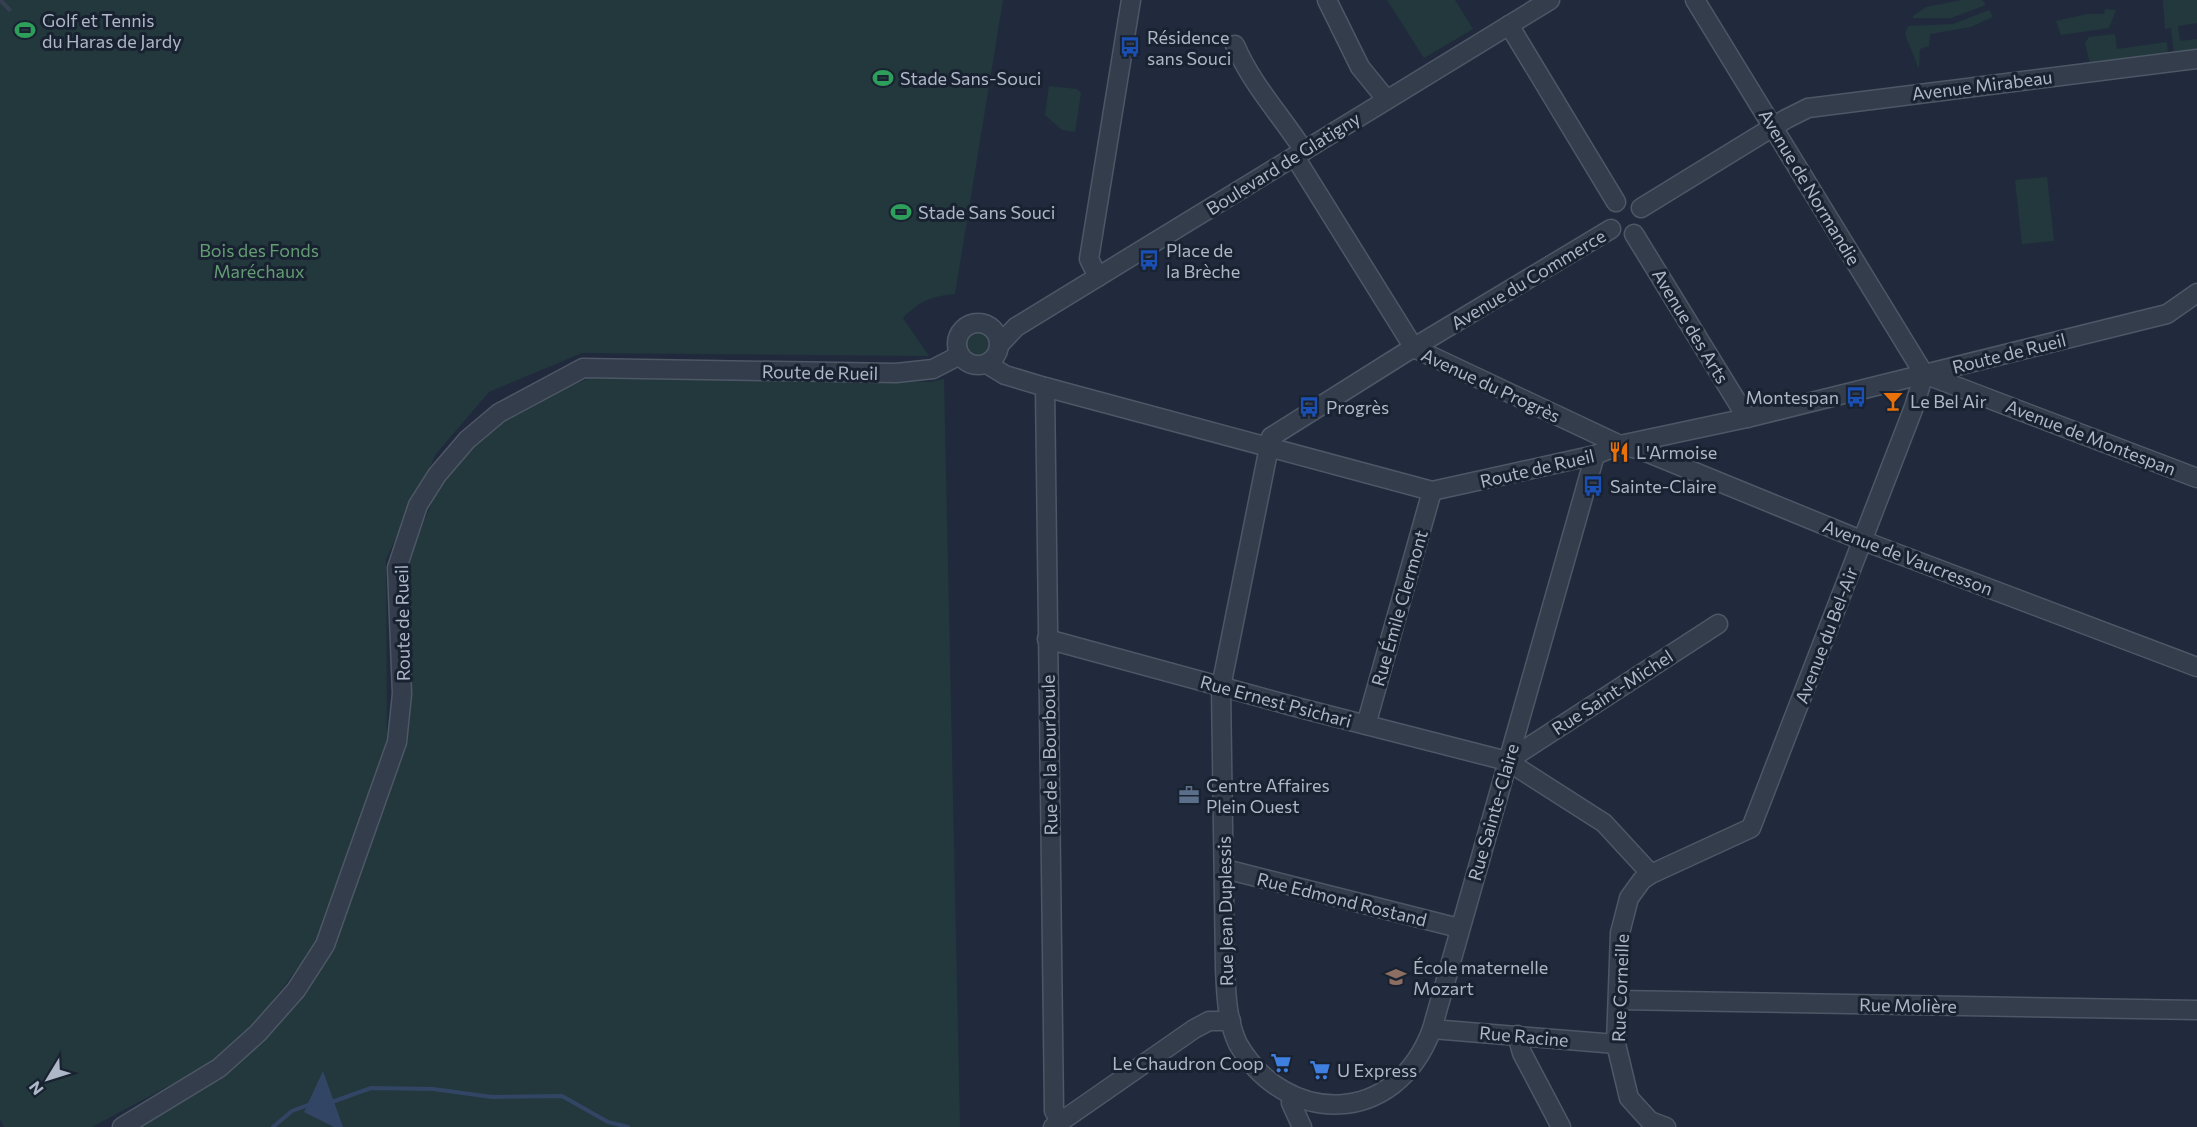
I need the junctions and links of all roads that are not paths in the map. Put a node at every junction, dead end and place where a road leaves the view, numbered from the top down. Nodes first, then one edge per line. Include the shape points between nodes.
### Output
1 (1131, 0) edge
2 (1327, 0) edge
3 (1695, 0) edge
4 (1542, 2) edge
5 (1509, 24) junction
6 (1235, 45) dead end
7 (2197, 59) edge
8 (1386, 99) junction
9 (1772, 127) junction
10 (1299, 154) junction
11 (1616, 202) junction
12 (1641, 208) junction
13 (1611, 229) junction
14 (1634, 234) junction
15 (1098, 277) junction
16 (2197, 293) edge
17 (995, 347) junction
18 (1414, 348) junction
19 (960, 355) junction
20 (1924, 374) junction
21 (1045, 387) junction
22 (1747, 418) junction
23 (1608, 448) junction
24 (1269, 449) junction
25 (2197, 478) edge
26 (1432, 491) junction
27 (1862, 540) junction
28 (1718, 624) dead end
29 (1047, 639) junction
30 (2197, 667) edge
31 (1221, 687) junction
32 (1366, 725) junction
33 (1507, 760) junction
34 (1778, 762) joint
35 (1225, 870) junction
36 (1651, 874) junction
37 (1459, 928) junction
38 (1618, 1000) junction
39 (2197, 1010) edge
40 (1231, 1021) junction
41 (1432, 1029) junction
42 (1517, 1035) junction
43 (1616, 1044) junction
44 (1291, 1103) junction
45 (1330, 1116) joint
46 (1056, 1120) edge
47 (122, 1127) edge
48 (1302, 1127) edge
49 (1561, 1127) edge
50 (1666, 1127) edge

1 - 15 street via 1089,259
2 - 8 street via 1360,67
3 - 9 street, Avenue de Normandie
4 - 5 street, Boulevard de Glatigny
5 - 8 street, Boulevard de Glatigny
5 - 11 street
6 - 10 street, Avenue du Progrès via 1257,88 1280,114
7 - 9 street, Avenue Mirabeau via 1819,105 1798,111
8 - 10 street, Boulevard de Glatigny
9 - 12 street
9 - 20 street, Avenue de Normandie
10 - 15 street, Boulevard de Glatigny
10 - 18 street, Avenue du Progrès
11 - 12 street via 1627,200
11 - 13 street via 1608,217
12 - 14 street via 1642,225
13 - 14 street via 1620,235
13 - 18 street, Avenue du Commerce
14 - 22 street, Avenue des Arts
15 - 17 street, Boulevard de Glatigny via 1016,327
16 - 20 street, Route de Rueil via 2167,314
17 - 19 street via 972,364
17 - 19 street via 982,323 967,326 958,337
17 - 21 street, Route de Rueil via 1013,376
18 - 23 street, Avenue du Progrès
18 - 24 street, Avenue du Commerce via 1271,437
19 - 47 street, Route de Rueil via 933,369 896,373 583,368 499,413 467,440 418,505 397,568 402,694 397,742 325,945 296,990 258,1033 219,1068
20 - 22 street, Route de Rueil
20 - 25 street, Avenue de Montespan
20 - 27 street, Avenue du Bel-Air
21 - 24 street, Route de Rueil
21 - 29 street, Rue de la Bourboule
22 - 23 street, Route de Rueil
23 - 26 street, Route de Rueil
23 - 27 street, Avenue de Vaucresson via 1641,450
23 - 33 street, Rue Sainte-Claire
24 - 26 street, Route de Rueil
24 - 31 street, Rue Jean Duplessis
26 - 32 street, Rue Émile Clermont
27 - 30 street, Avenue de Vaucresson
27 - 34 street, Avenue du Bel-Air
28 - 33 street, Rue Saint-Michel
29 - 31 street, Rue Ernest Psichari
29 - 46 street, Rue de la Bourboule
31 - 32 street, Rue Ernest Psichari
31 - 35 street, Rue Jean Duplessis
32 - 33 street, Rue Ernest Psichari
33 - 36 street, Rue Ernest Psichari via 1604,824
33 - 37 street, Rue Sainte-Claire
34 - 36 street, Rue Corneille via 1751,828
35 - 37 street, Rue Edmond Rostand
35 - 40 street, Rue Jean Duplessis via 1225,968
36 - 38 street, Rue Corneille via 1629,898 1620,933
37 - 41 street, Rue Sainte-Claire
38 - 39 street, Rue Molière
38 - 43 street, Rue Corneille
40 - 44 street, Rue Jean Duplessis via 1237,1043 1264,1083
40 - 46 street via 1209,1021 1194,1029
41 - 42 street, Rue Racine
41 - 45 street, Rue Sainte-Claire via 1421,1056 1404,1078 1381,1096
42 - 43 street, Rue Racine
42 - 49 street via 1522,1053
43 - 50 street, Rue Corneille via 1629,1098 1650,1121
44 - 45 street, Rue Jean Duplessis
44 - 48 street

